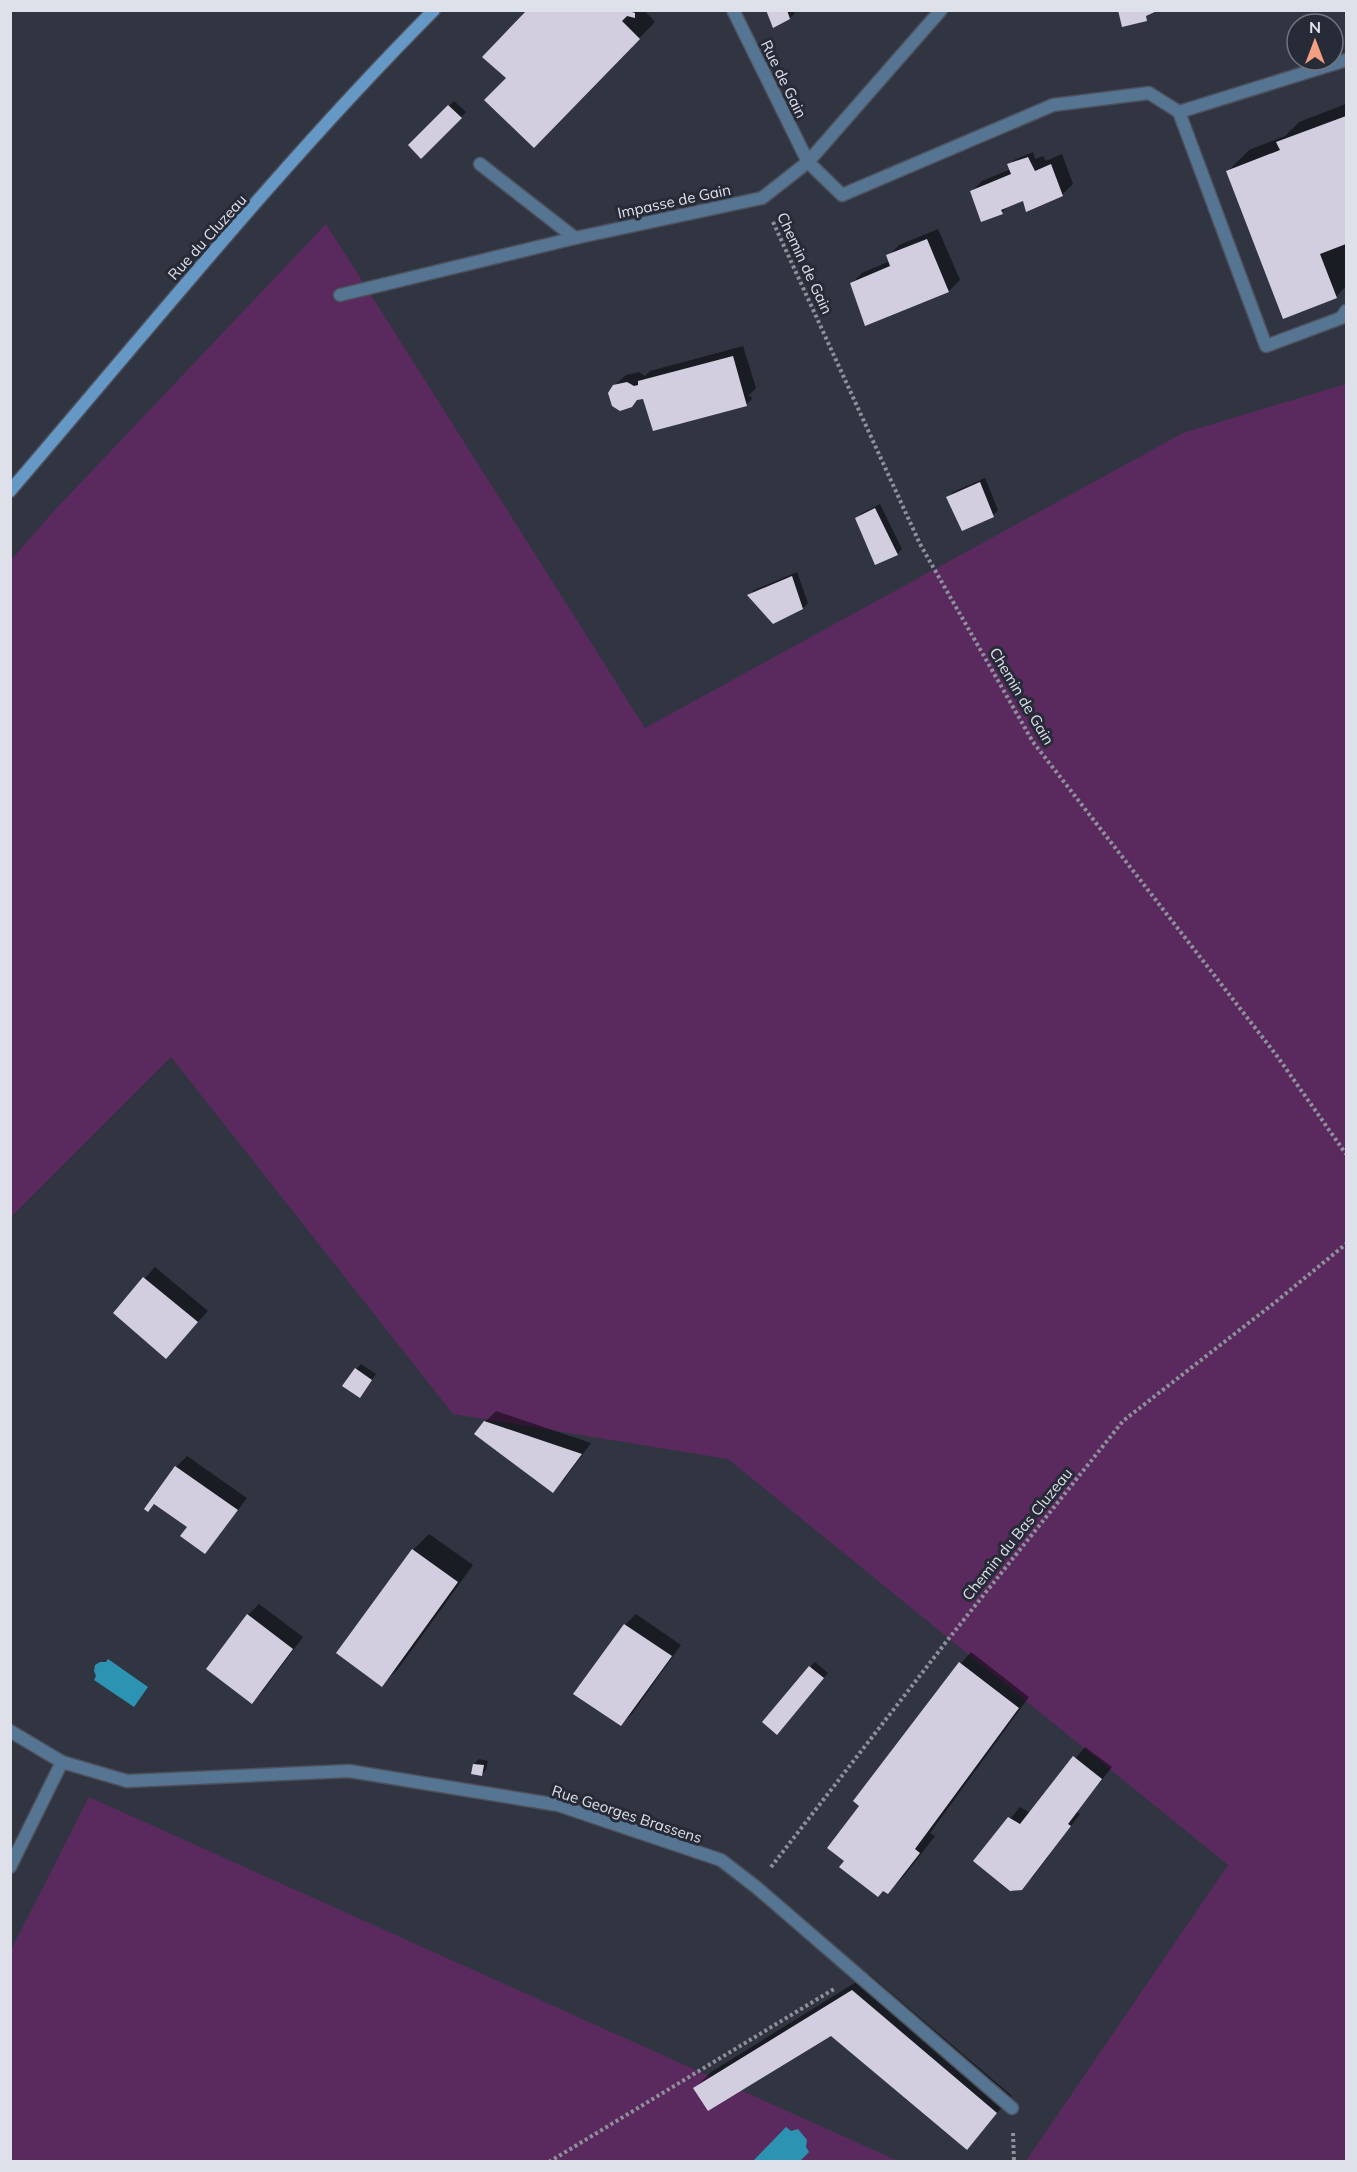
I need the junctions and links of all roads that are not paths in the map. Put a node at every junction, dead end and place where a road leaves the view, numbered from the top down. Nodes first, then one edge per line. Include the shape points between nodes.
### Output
1 (434, 10) edge
2 (733, 10) edge
3 (941, 10) edge
4 (1347, 60) edge
5 (1179, 112) junction
6 (807, 162) junction
7 (480, 164) dead end
8 (575, 238) junction
9 (340, 295) dead end
10 (1347, 312) edge
11 (10, 491) edge
12 (10, 1731) edge
13 (62, 1762) junction
14 (10, 1867) edge
15 (1012, 2108) dead end

1 - 11 main road, Rue du Cluzeau via 387,57 187,281
2 - 6 street, Rue de Gain
3 - 6 street, Impasse de Gain
4 - 5 street
5 - 6 street via 1149,93 1053,105 842,195
5 - 10 street via 1266,346 1341,318
6 - 8 street, Impasse de Gain via 762,198
7 - 8 street
8 - 9 street, Impasse de Gain
12 - 13 street, Rue Georges Brassens
13 - 14 street
13 - 15 street, Rue Georges Brassens via 127,1781 349,1771 558,1804 721,1860

